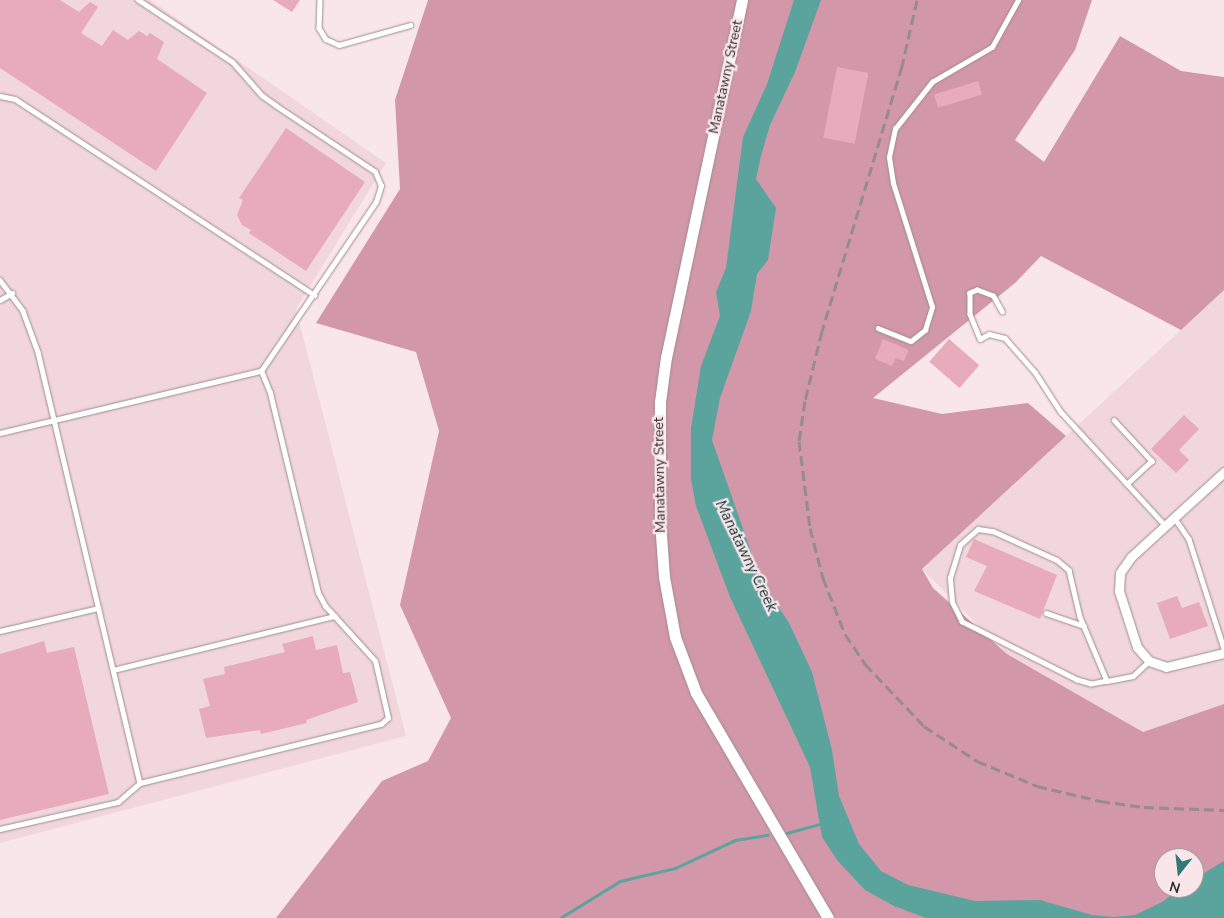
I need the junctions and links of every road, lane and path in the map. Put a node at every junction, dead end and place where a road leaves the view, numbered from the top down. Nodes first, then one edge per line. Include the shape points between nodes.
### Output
1 (138, 0) edge
2 (320, 0) edge
3 (742, 0) edge
4 (1018, 0) edge
5 (410, 25) dead end
6 (0, 96) edge
7 (0, 280) edge
8 (12, 293) junction
9 (314, 295) junction
10 (0, 300) edge
11 (1002, 312) dead end
12 (878, 328) dead end
13 (261, 371) junction
14 (53, 420) junction
15 (1114, 420) dead end
16 (0, 433) edge
17 (1224, 472) edge
18 (1127, 484) junction
19 (1174, 517) junction
20 (1165, 525) junction
21 (98, 608) junction
22 (1046, 613) dead end
23 (334, 616) junction
24 (1084, 626) junction
25 (0, 631) edge
26 (1224, 649) edge
27 (1224, 653) edge
28 (1149, 661) junction
29 (113, 670) junction
30 (1107, 681) junction
31 (140, 783) junction
32 (0, 830) edge
33 (828, 918) edge

1 - 9 lane via 232,62 276,106 375,172 381,186 376,202
2 - 5 lane via 318,28 326,39 339,45
3 - 33 street, Manatawny Street via 666,358 660,402 660,521 664,577 675,637 696,693
4 - 12 lane via 992,47 932,82 895,129 889,157 893,183 932,307 925,330 911,341
6 - 9 lane via 15,99
7 - 8 lane
8 - 10 lane
8 - 14 lane via 31,328
9 - 13 lane
11 - 18 lane via 993,296 977,290 970,292 970,314 980,339 995,334 1005,338 1035,372 1061,412
13 - 14 lane
13 - 23 lane via 270,393 318,592
14 - 16 lane
14 - 21 lane
15 - 18 lane via 1152,461
17 - 19 street
18 - 20 lane
19 - 20 street
19 - 26 lane via 1189,539
20 - 28 street via 1131,557 1120,573 1119,591 1136,647
21 - 25 lane
21 - 29 lane
22 - 24 lane
23 - 29 lane
23 - 31 lane via 375,661 388,718 382,724
24 - 30 lane
24 - 30 lane via 1069,570 1057,560 993,532 978,529 960,545 950,578 952,602 962,622 1077,680 1091,684
27 - 28 street via 1166,668
28 - 30 lane via 1133,676
29 - 31 lane
31 - 32 lane via 118,802

